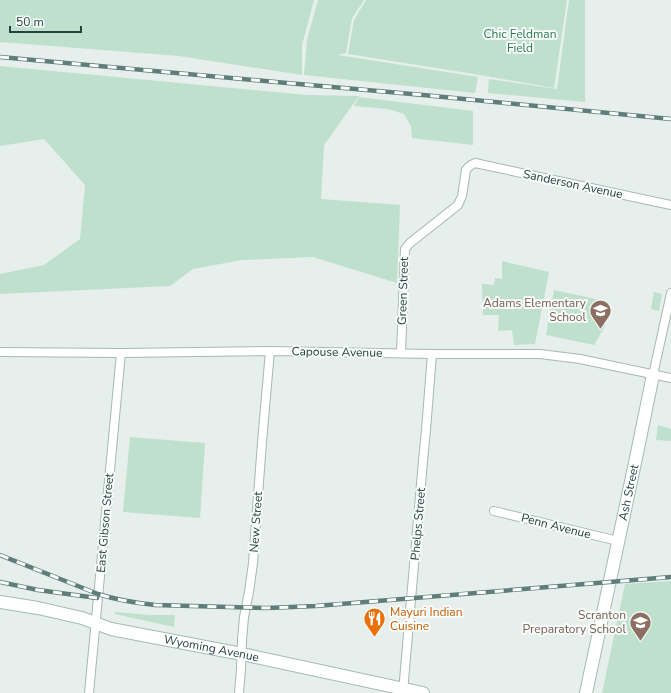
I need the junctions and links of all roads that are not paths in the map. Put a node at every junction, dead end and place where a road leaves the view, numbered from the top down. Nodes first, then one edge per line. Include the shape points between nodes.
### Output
1 (475, 163) joint
2 (671, 205) edge
3 (671, 293) edge
4 (270, 351) junction
5 (0, 352) edge
6 (121, 353) junction
7 (401, 354) junction
8 (432, 354) junction
9 (653, 375) junction
10 (671, 378) edge
11 (494, 510) dead end
12 (618, 541) junction
13 (0, 602) edge
14 (96, 623) junction
15 (242, 654) junction
16 (403, 691) edge
17 (89, 693) edge
18 (239, 693) edge
19 (423, 693) edge
20 (586, 693) edge

1 - 2 street, Sanderson Avenue
1 - 7 street, Green Street via 467,168 458,205 405,249
3 - 9 street, Ash Street
4 - 6 street, Capouse Avenue
4 - 7 street, Capouse Avenue
4 - 15 street, New Street via 253,563 244,616
5 - 6 street, Capouse Avenue
6 - 14 street, East Gibson Street
7 - 8 street, Capouse Avenue
8 - 9 street, Capouse Avenue via 540,354 580,359
8 - 16 street, Phelps Street
9 - 10 street, Capouse Avenue
9 - 12 main road, Ash Street
11 - 12 street, Penn Avenue
12 - 20 main road, Ash Street
13 - 14 main road, Wyoming Avenue via 38,608
14 - 15 main road, Wyoming Avenue via 111,629
14 - 17 street, East Gibson Street
15 - 16 main road, Wyoming Avenue
15 - 18 street, New Street
16 - 19 main road, Wyoming Avenue

